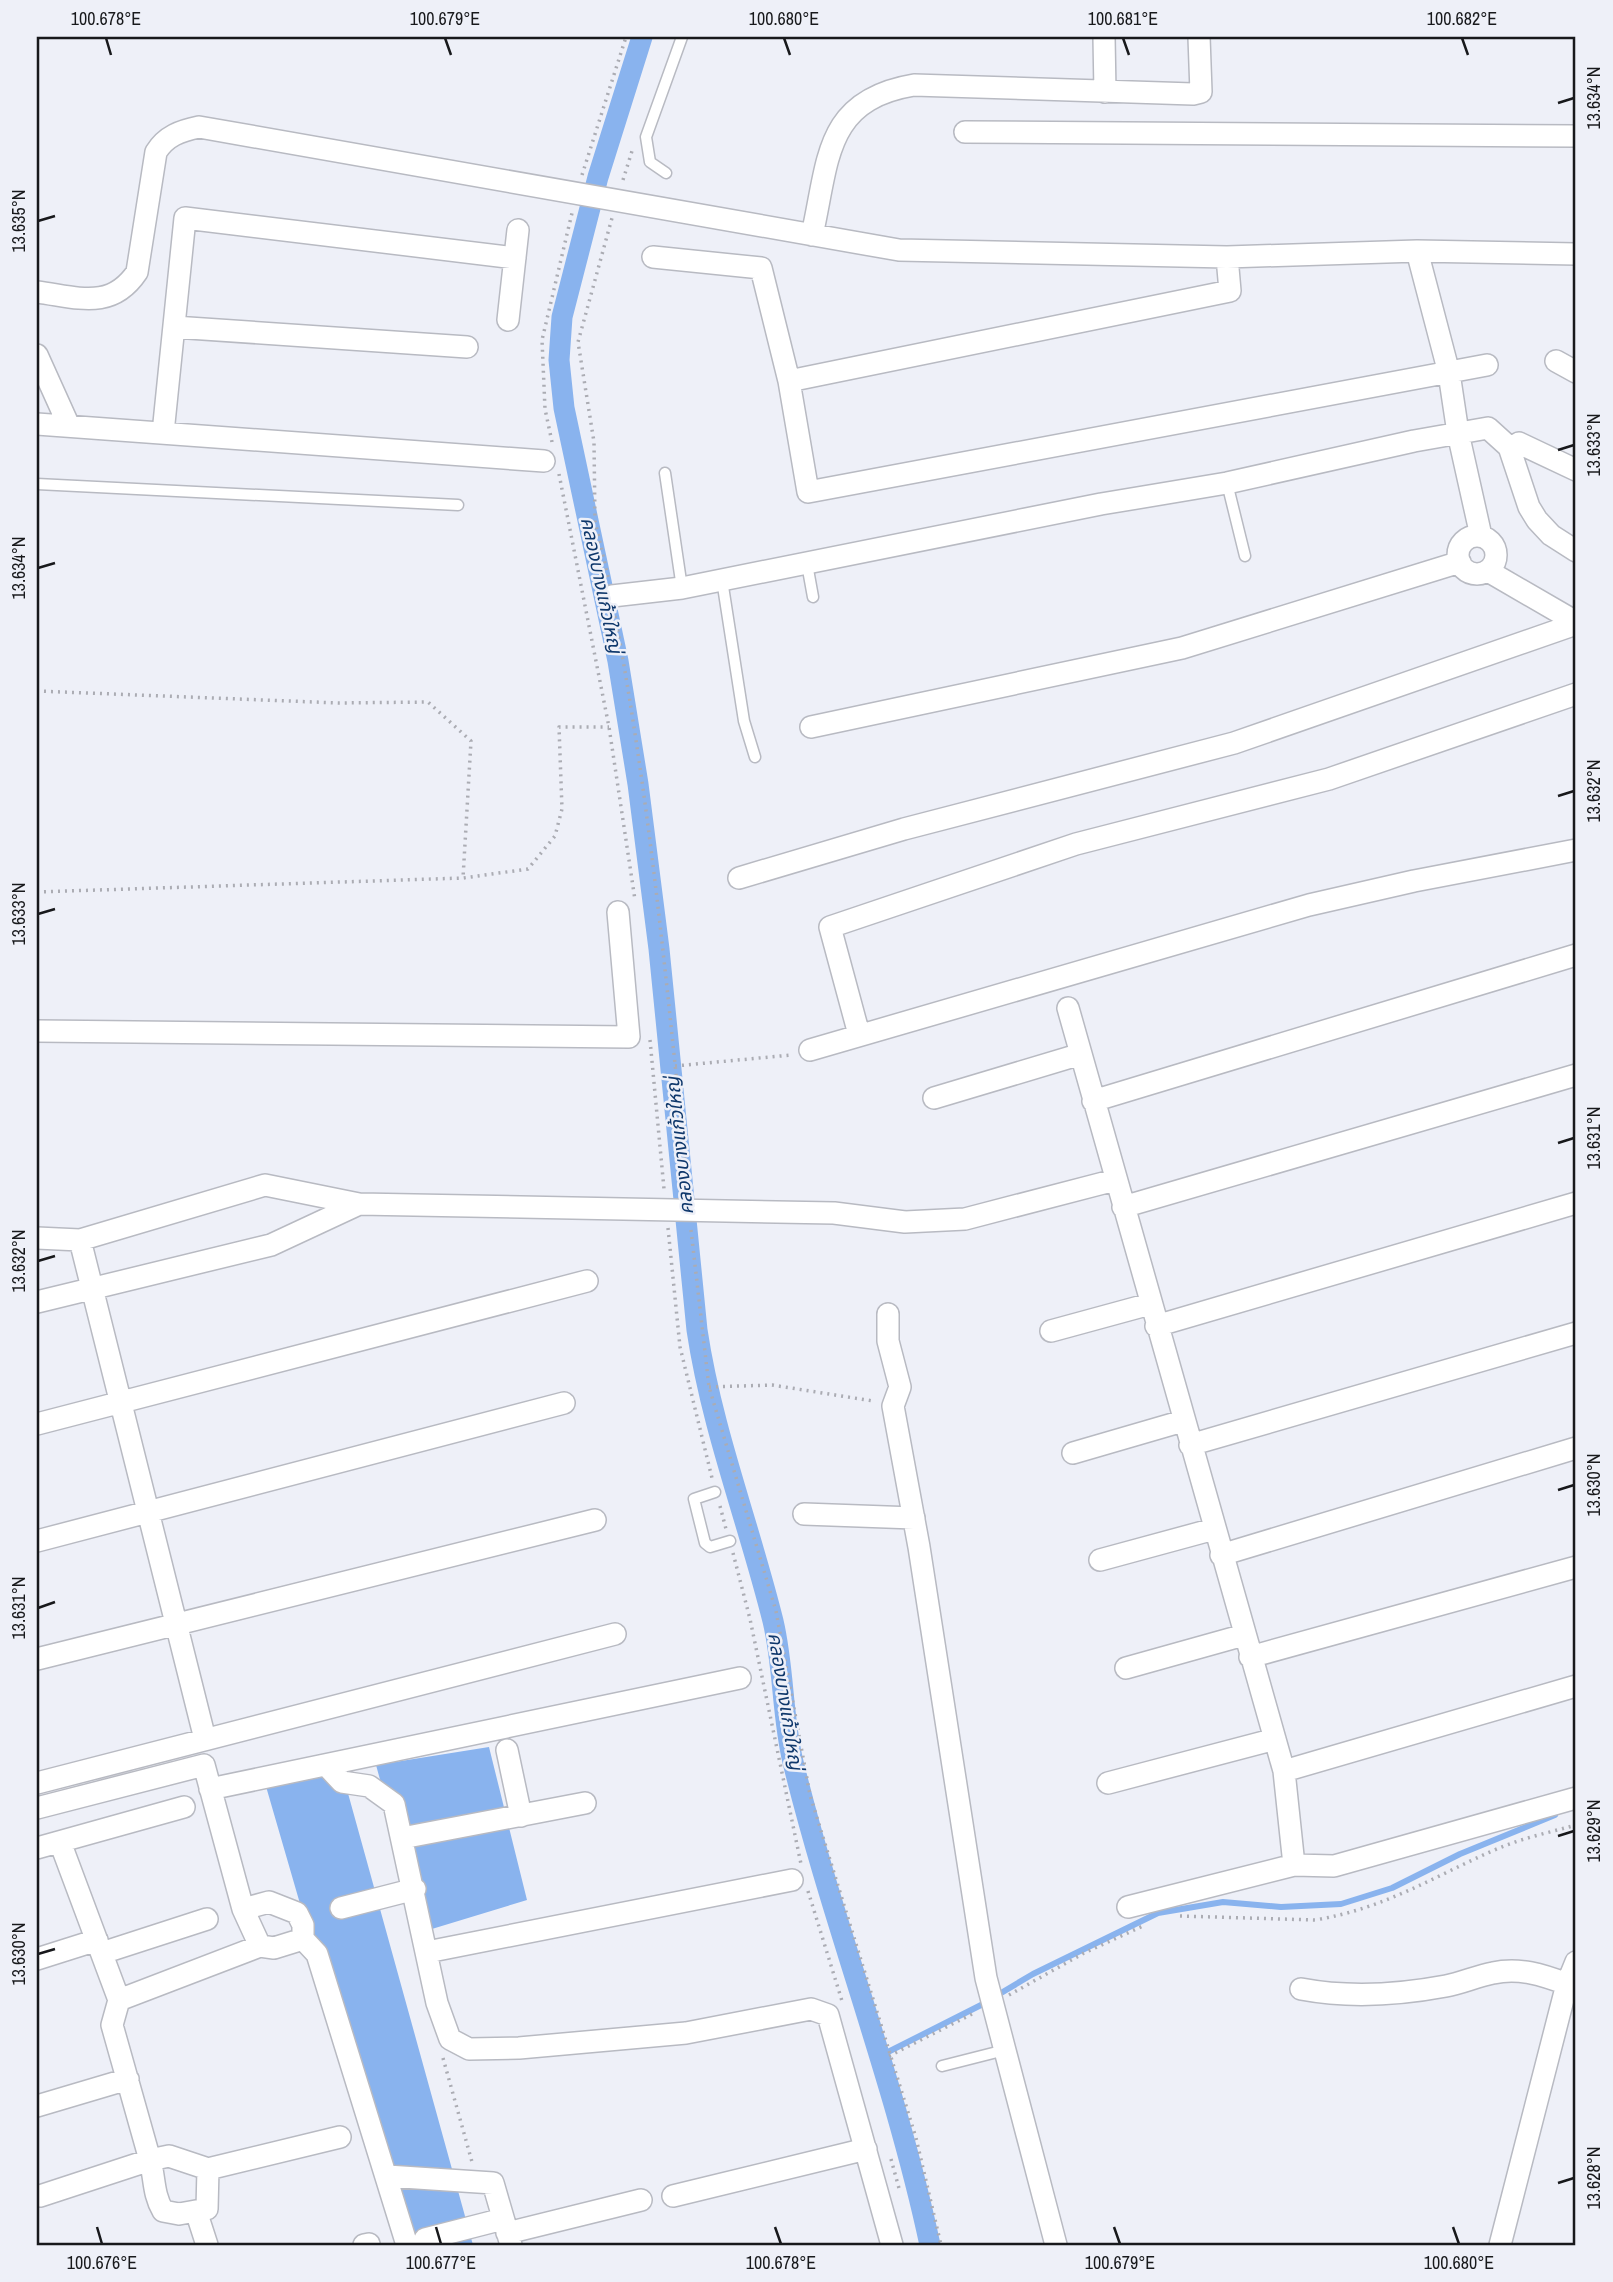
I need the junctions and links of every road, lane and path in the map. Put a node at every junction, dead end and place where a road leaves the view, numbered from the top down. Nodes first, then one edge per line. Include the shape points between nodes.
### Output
1 (625, 37) edge
2 (682, 37) edge
3 (1104, 37) edge
4 (1199, 37) edge
5 (1105, 92) junction
6 (965, 132) dead end
7 (1576, 136) edge
8 (635, 141) dead end
9 (666, 173) dead end
10 (580, 182) dead end
11 (620, 192) dead end
12 (574, 208) dead end
13 (613, 217) dead end
14 (518, 230) dead end
15 (813, 235) junction
16 (1417, 251) junction
17 (1576, 254) edge
18 (653, 257) dead end
19 (1227, 257) junction
20 (515, 258) junction
21 (37, 292) edge
22 (508, 320) dead end
23 (174, 327) junction
24 (467, 347) dead end
25 (37, 355) edge
26 (1556, 361) dead end
27 (1487, 365) dead end
28 (1576, 372) edge
29 (1449, 373) junction
30 (789, 381) junction
31 (37, 424) edge
32 (69, 426) junction
33 (163, 433) junction
34 (1458, 433) junction
35 (1519, 443) dead end
36 (552, 461) junction
37 (1576, 470) edge
38 (666, 473) dead end
39 (1227, 483) junction
40 (37, 484) edge
41 (458, 505) dead end
42 (1480, 536) junction
43 (1574, 544) edge
44 (1245, 556) dead end
45 (1460, 562) junction
46 (807, 564) junction
47 (1488, 571) junction
48 (722, 580) junction
49 (682, 588) junction
50 (612, 596) junction
51 (813, 597) dead end
52 (1576, 623) edge
53 (37, 691) edge
54 (1576, 694) edge
55 (811, 726) dead end
56 (609, 727) junction
57 (755, 757) dead end
58 (1576, 850) edge
59 (463, 878) junction
60 (739, 878) dead end
61 (37, 892) edge
62 (627, 910) joint
63 (1576, 955) edge
64 (1068, 1008) dead end
65 (857, 1027) dead end
66 (37, 1031) edge
67 (650, 1037) dead end
68 (810, 1050) joint
69 (1080, 1054) junction
70 (675, 1066) junction
71 (1576, 1074) edge
72 (934, 1098) dead end
73 (1093, 1101) junction
74 (1115, 1180) junction
75 (665, 1197) dead end
76 (688, 1199) dead end
77 (1576, 1203) edge
78 (359, 1204) junction
79 (1123, 1207) junction
80 (668, 1225) dead end
81 (691, 1226) dead end
82 (37, 1238) edge
83 (80, 1240) junction
84 (587, 1281) dead end
85 (92, 1287) junction
86 (37, 1302) edge
87 (1150, 1304) junction
88 (888, 1314) dead end
89 (1156, 1326) junction
90 (1051, 1331) dead end
91 (1576, 1332) edge
92 (709, 1387) junction
93 (121, 1403) junction
94 (564, 1403) dead end
95 (893, 1406) junction
96 (1183, 1421) junction
97 (37, 1424) edge
98 (1190, 1445) junction
99 (1576, 1448) edge
100 (1073, 1453) dead end
101 (715, 1492) junction
102 (148, 1512) junction
103 (804, 1514) dead end
104 (914, 1518) junction
105 (595, 1520) dead end
106 (1214, 1529) junction
107 (37, 1541) edge
108 (730, 1541) junction
109 (1221, 1555) junction
110 (1100, 1560) dead end
111 (1576, 1567) edge
112 (176, 1624) junction
113 (615, 1634) dead end
114 (1244, 1635) junction
115 (1250, 1657) junction
116 (37, 1659) edge
117 (1126, 1668) dead end
118 (740, 1678) dead end
119 (1576, 1686) edge
120 (205, 1739) junction
121 (1275, 1739) junction
122 (507, 1749) dead end
123 (326, 1765) junction
124 (1284, 1771) junction
125 (37, 1783) edge
126 (1108, 1783) dead end
127 (210, 1789) junction
128 (1576, 1798) edge
129 (585, 1804) dead end
130 (184, 1807) dead end
131 (37, 1808) edge
132 (521, 1816) junction
133 (1576, 1825) edge
134 (402, 1838) junction
135 (60, 1842) junction
136 (37, 1848) edge
137 (1294, 1865) junction
138 (798, 1875) junction
139 (415, 1889) junction
140 (1128, 1907) dead end
141 (341, 1908) dead end
142 (243, 1909) junction
143 (1177, 1917) dead end
144 (208, 1919) dead end
145 (1149, 1924) dead end
146 (303, 1939) junction
147 (99, 1946) junction
148 (260, 1946) junction
149 (427, 1952) junction
150 (37, 1959) edge
151 (1576, 1962) edge
152 (1567, 1984) junction
153 (1301, 1989) dead end
154 (119, 2000) junction
155 (993, 2004) junction
156 (844, 2005) dead end
157 (1005, 2050) junction
158 (442, 2052) dead end
159 (889, 2056) junction
160 (942, 2066) dead end
161 (128, 2079) junction
162 (37, 2106) edge
163 (340, 2137) dead end
164 (866, 2149) junction
165 (891, 2157) dead end
166 (150, 2160) junction
167 (473, 2168) dead end
168 (208, 2169) junction
169 (387, 2176) junction
170 (901, 2194) dead end
171 (40, 2196) dead end
172 (673, 2196) dead end
173 (640, 2200) dead end
174 (196, 2211) junction
175 (507, 2232) edge
176 (416, 2242) edge
177 (207, 2245) edge
178 (892, 2245) edge
179 (941, 2245) edge
180 (1056, 2245) edge
181 (1500, 2245) edge

1 - 10 path
2 - 9 lane via 646,137 650,162
3 - 5 street
4 - 5 street via 1201,92
5 - 15 street via 914,85 884,90 841,121
6 - 7 street
8 - 11 path
12 - 36 path via 541,340
13 - 50 path via 578,342 594,442 595,521
14 - 20 street
15 - 19 street via 899,250
15 - 21 street via 199,127 173,135 156,152 138,272 130,284 112,297 90,299
16 - 17 street
16 - 19 street
16 - 29 street
18 - 30 street via 761,268
19 - 30 street via 1230,291
20 - 22 street
20 - 23 street via 185,218
23 - 24 street
23 - 33 street
25 - 32 street
26 - 28 street
27 - 29 street
29 - 30 street via 808,492
29 - 34 street
31 - 32 street
32 - 33 street
33 - 36 street
34 - 39 street
34 - 42 street
34 - 43 street via 1488,428 1509,447 1529,506 1552,535
35 - 37 street
36 - 56 path
38 - 49 lane
39 - 44 lane
39 - 46 street
40 - 41 lane
42 - 45 street via 1469,537 1461,545
42 - 47 street via 1495,548 1496,561
45 - 47 street via 1468,572
45 - 55 street via 1181,648
46 - 48 street
46 - 51 lane
47 - 52 street
48 - 49 street
48 - 57 lane via 744,721
49 - 50 street
50 - 70 path via 636,727
52 - 60 street via 1234,743 904,829
53 - 59 path via 339,703 428,702 471,741
54 - 65 street via 1329,779 1076,845 830,928
56 - 59 path via 559,727 562,809 555,836 528,869
56 - 62 path
58 - 68 street via 1309,905
59 - 61 path
62 - 66 street via 629,1037
63 - 73 street
64 - 69 street
67 - 75 path
68 - 70 path via 774,1059 720,1059
69 - 72 street
69 - 73 street
70 - 76 path
71 - 79 street
73 - 74 street
74 - 78 street via 965,1219 905,1222 834,1213
74 - 79 street
77 - 89 street
78 - 83 street via 265,1185
78 - 85 street via 271,1245
79 - 87 street
80 - 101 path via 680,1347
81 - 92 path
82 - 83 street
83 - 85 street
84 - 93 street
85 - 86 street
85 - 93 street
87 - 89 street
87 - 90 street
88 - 95 street via 888,1341 899,1381
89 - 96 street
91 - 98 street
92 - 95 path via 772,1385
92 - 159 path via 776,1611 810,1795
93 - 97 street
93 - 102 street
94 - 102 street
95 - 104 street
96 - 98 street
96 - 100 street
98 - 106 street
99 - 109 street
101 - 108 path
101 - 108 lane via 694,1499 705,1543 710,1547
102 - 107 street
102 - 112 street
103 - 104 street
104 - 155 street
105 - 112 street
106 - 109 street
106 - 110 street
108 - 138 path via 750,1619
109 - 114 street
111 - 115 street
112 - 116 street
112 - 120 street
113 - 120 street
114 - 115 street
114 - 117 street
115 - 121 street
118 - 123 street
119 - 124 street
120 - 125 street
121 - 124 street
121 - 126 street
122 - 132 street
123 - 127 street
123 - 134 street via 342,1782 369,1786 394,1804
124 - 137 street
127 - 131 street via 204,1765
127 - 142 street
128 - 137 street via 1334,1866
129 - 132 street
130 - 135 street
132 - 134 street
133 - 143 path via 1509,1844 1410,1893 1334,1917
134 - 139 street
135 - 136 street
135 - 147 street
137 - 140 street
138 - 149 street
138 - 156 path
139 - 141 street
139 - 149 street
142 - 146 street via 269,1902 297,1913
142 - 148 street
144 - 147 street
145 - 155 path via 1084,1953
146 - 148 street via 274,1948
146 - 169 street via 317,1954
147 - 150 street
147 - 154 street
148 - 154 street
149 - 164 street via 450,2039 469,2049 686,2033 811,2009 828,2015
151 - 152 street
152 - 153 street via 1516,1970 1449,1986 1377,1995
152 - 181 street
154 - 161 street via 112,2025
155 - 157 street
155 - 159 path
157 - 160 lane
157 - 180 street
158 - 167 path
159 - 179 path via 916,2138
161 - 162 street
161 - 166 street
163 - 168 street
164 - 172 street
164 - 178 street
165 - 170 path
166 - 168 street via 169,2156
166 - 171 street
166 - 174 street via 153,2194 163,2211
168 - 174 street via 207,2209
169 - 175 street via 492,2183
169 - 176 street
173 - 175 street
174 - 177 street
175 - 176 street

